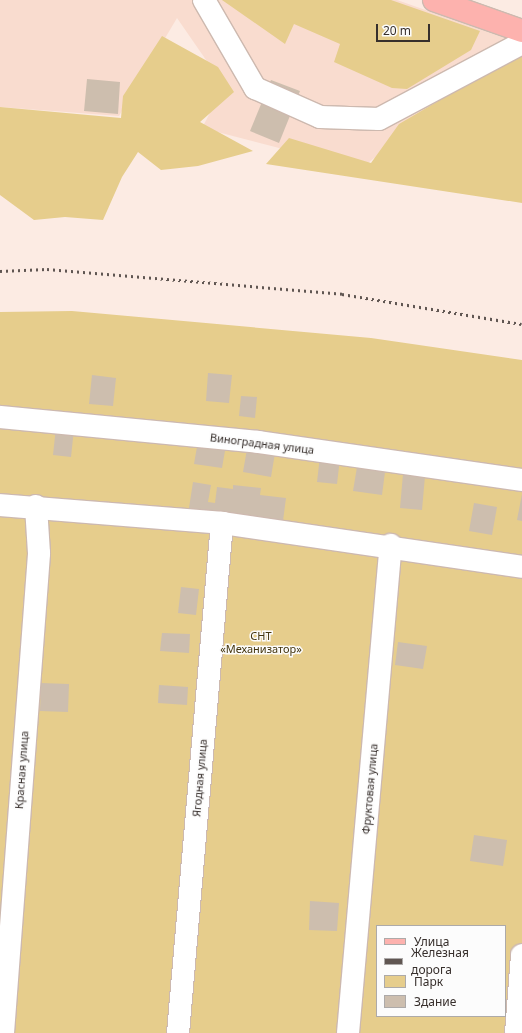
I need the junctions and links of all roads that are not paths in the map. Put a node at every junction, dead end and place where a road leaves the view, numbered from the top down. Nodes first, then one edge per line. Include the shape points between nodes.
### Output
1 (204, 0) edge
2 (434, 0) edge
3 (466, 0) edge
4 (522, 20) edge
5 (522, 31) edge
6 (522, 43) edge
7 (0, 417) edge
8 (522, 480) edge
9 (0, 505) edge
10 (36, 506) junction
11 (222, 523) junction
12 (391, 545) junction
13 (522, 567) edge
14 (522, 955) edge
15 (3, 1033) edge
16 (178, 1033) edge
17 (348, 1033) edge
18 (516, 1033) edge

1 - 6 street via 256,88 320,117 379,119
2 - 5 main road
3 - 4 main road
7 - 8 street, Виноградная улица via 258,442
9 - 10 street
10 - 11 street
10 - 15 street, Красная улица via 39,553
11 - 12 street
11 - 16 street, Ягодная улица
12 - 13 street
12 - 17 street, Фруктовая улица
14 - 18 street

